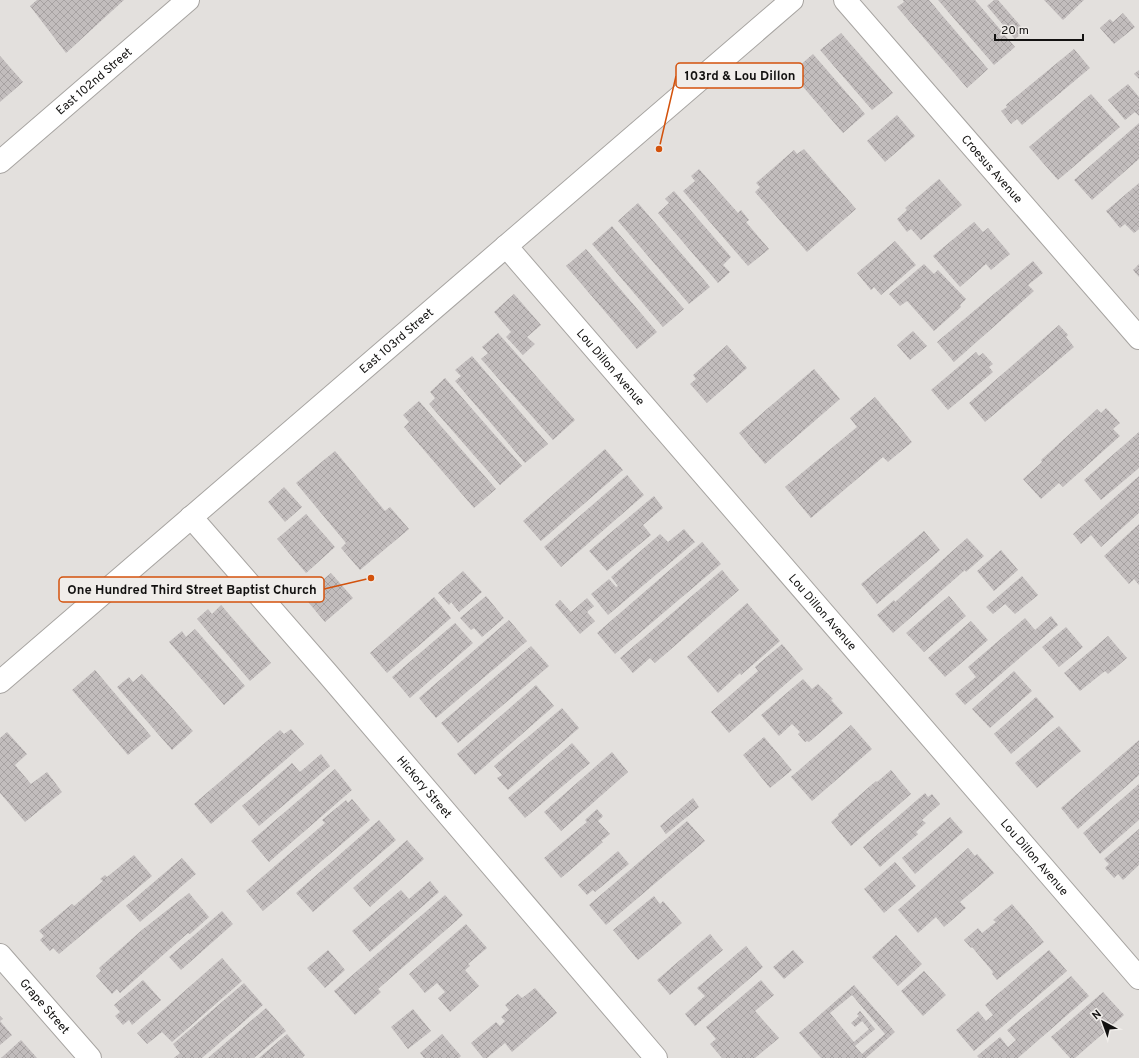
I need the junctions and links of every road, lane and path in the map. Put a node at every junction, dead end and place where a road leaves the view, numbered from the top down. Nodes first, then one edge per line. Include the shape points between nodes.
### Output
1 (188, 0) edge
2 (792, 0) edge
3 (845, 0) edge
4 (0, 162) edge
5 (506, 246) junction
6 (1139, 338) edge
7 (191, 517) junction
8 (0, 682) edge
9 (0, 955) edge
10 (1139, 978) edge
11 (90, 1058) edge
12 (656, 1058) edge

1 - 4 street, East 102nd Street
2 - 5 street, East 103rd Street
3 - 6 street, Croesus Avenue
5 - 7 street, East 103rd Street
5 - 10 street, Lou Dillon Avenue
7 - 8 street, East 103rd Street
7 - 12 street, Hickory Street
9 - 11 street, Grape Street

